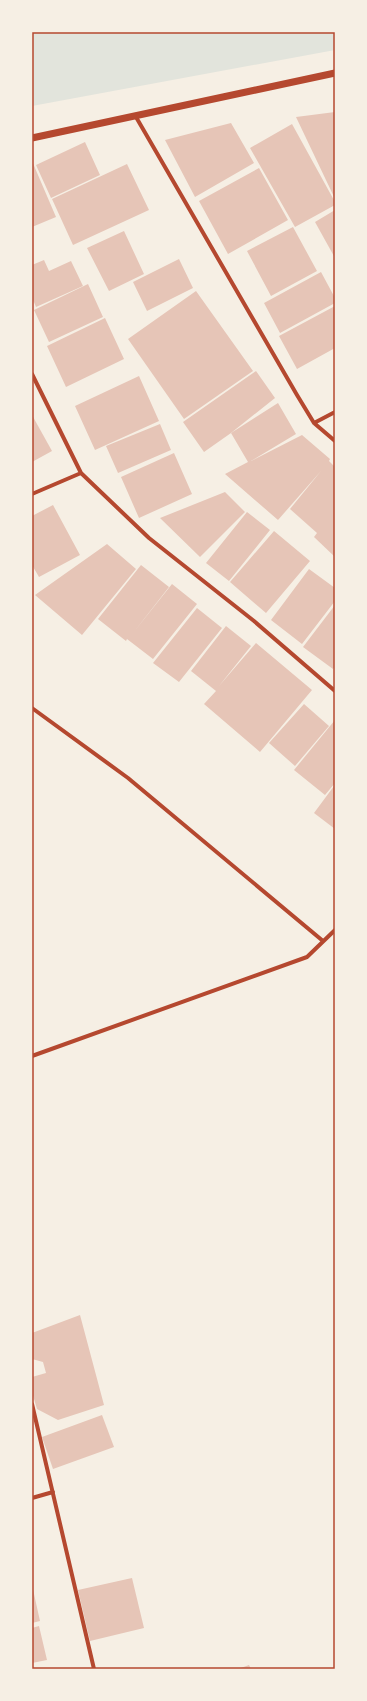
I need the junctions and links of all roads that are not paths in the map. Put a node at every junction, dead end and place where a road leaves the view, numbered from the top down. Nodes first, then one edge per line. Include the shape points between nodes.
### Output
1 (335, 73) edge
2 (136, 117) junction
3 (32, 138) edge
4 (32, 374) edge
5 (335, 412) edge
6 (314, 423) junction
7 (335, 441) edge
8 (80, 472) junction
9 (32, 494) edge
10 (335, 691) edge
11 (32, 708) edge
12 (335, 930) edge
13 (323, 941) junction
14 (32, 1056) edge
15 (32, 1404) edge
16 (53, 1492) junction
17 (32, 1498) edge
18 (94, 1669) edge

1 - 2 street
2 - 3 street
2 - 6 street via 223,271
4 - 8 street
5 - 6 street
6 - 7 street
8 - 9 street
8 - 10 street via 149,538 254,621
11 - 13 street via 128,778
12 - 13 street
13 - 14 street via 307,957
15 - 16 street
16 - 17 street
16 - 18 street

